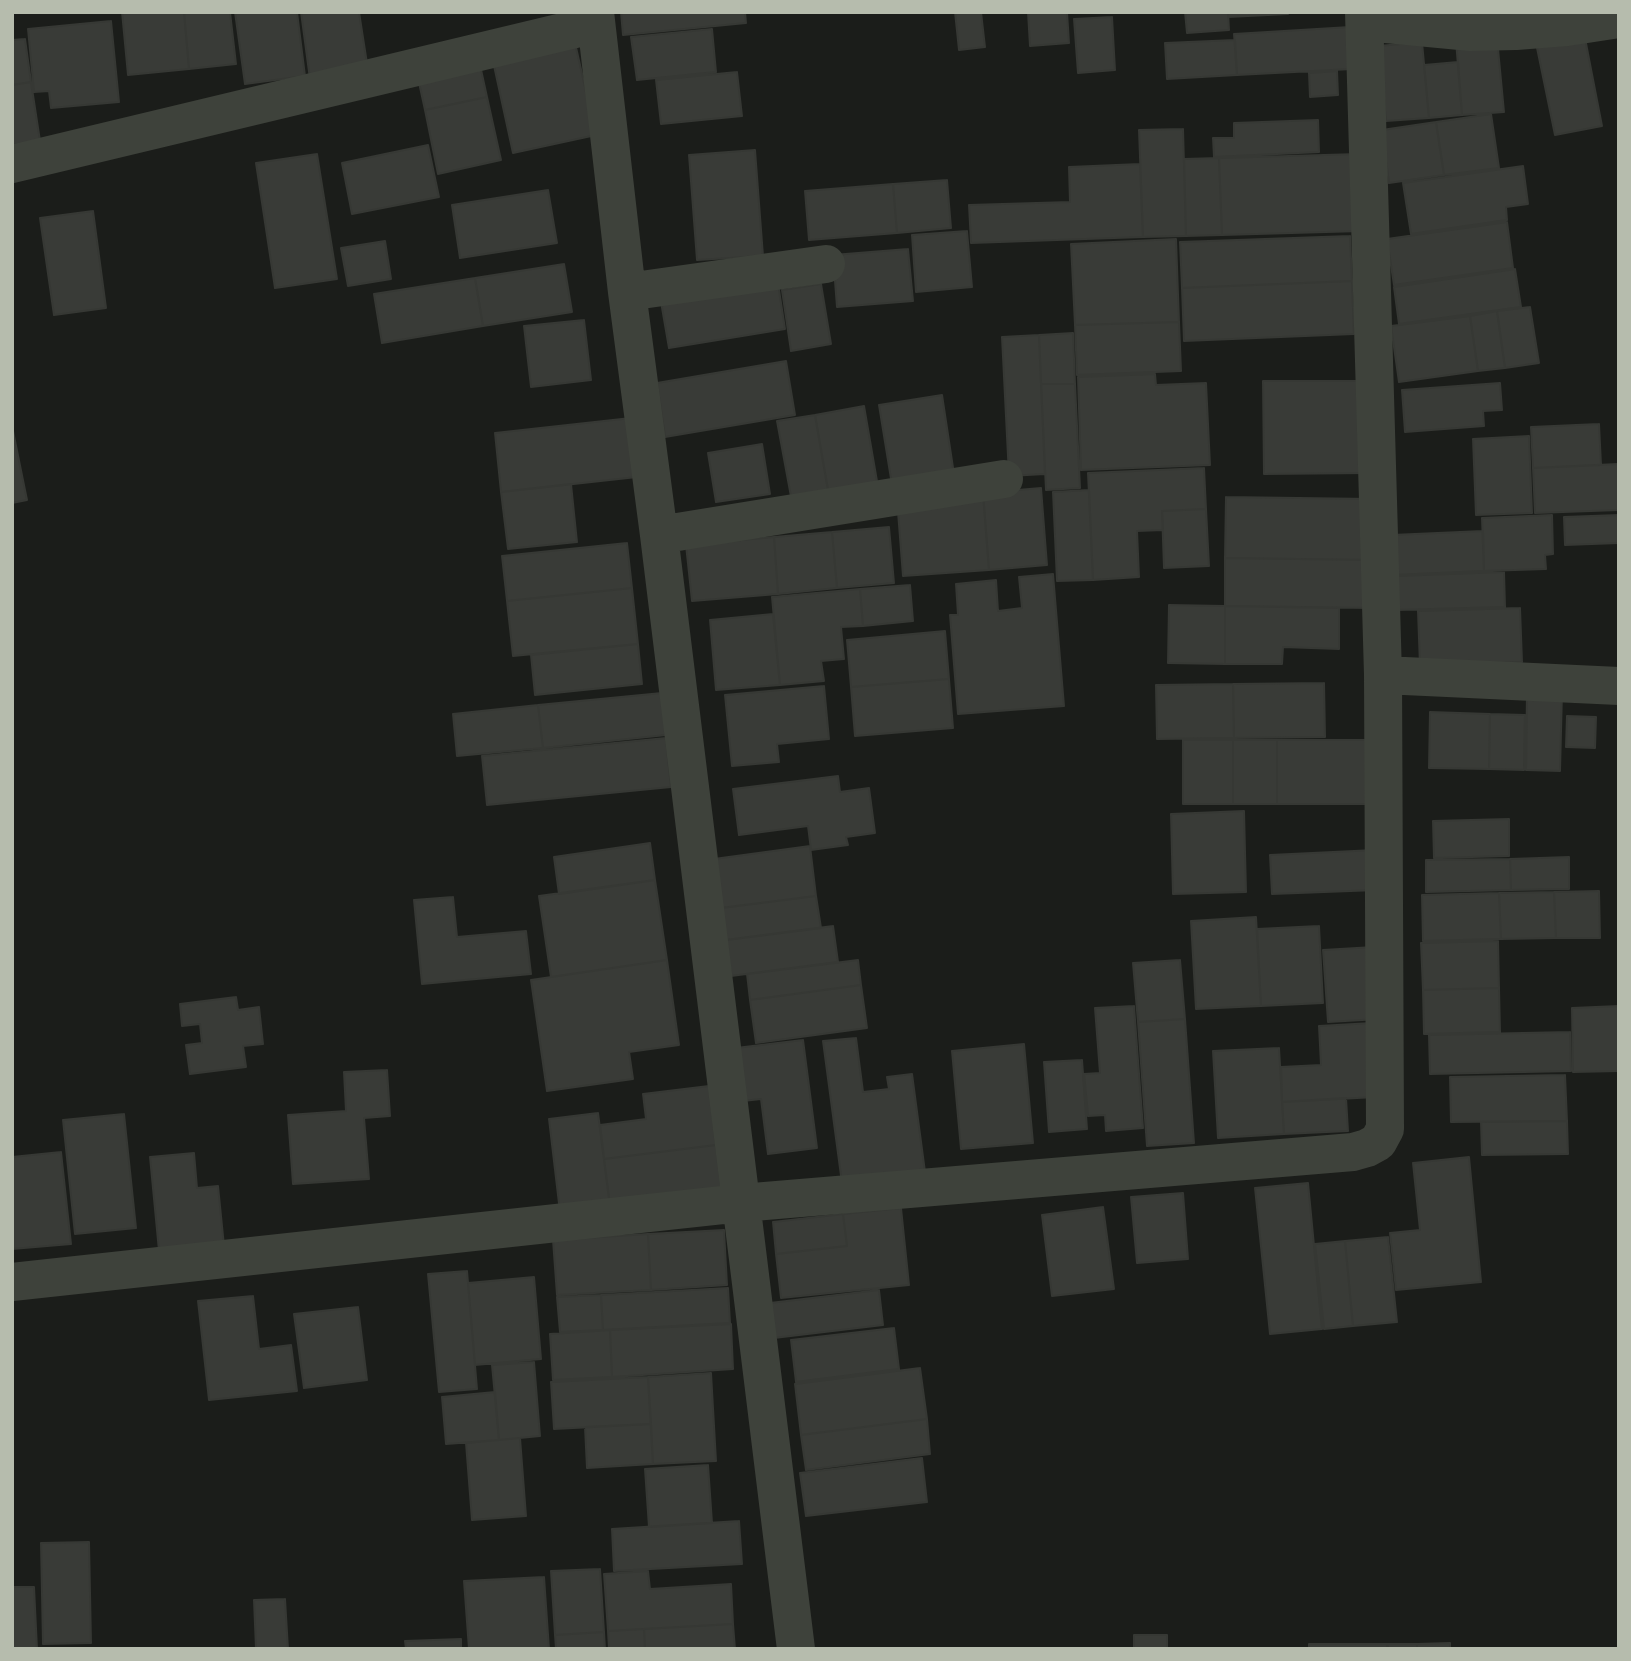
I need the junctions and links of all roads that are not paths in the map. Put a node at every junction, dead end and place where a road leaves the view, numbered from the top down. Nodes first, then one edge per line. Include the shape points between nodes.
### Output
1 (1364, 17) edge
2 (595, 18) edge
3 (1619, 19) edge
4 (12, 164) edge
5 (826, 264) dead end
6 (627, 292) junction
7 (1004, 480) dead end
8 (659, 535) junction
9 (1383, 676) junction
10 (1619, 686) edge
11 (741, 1203) junction
12 (12, 1282) edge
13 (796, 1649) edge

1 - 3 street via 1471,32
1 - 9 street
2 - 4 street
2 - 6 street
5 - 6 street
6 - 8 street
7 - 8 street
8 - 11 street
9 - 10 street
9 - 11 street via 1385,1129 1378,1142 1353,1152
11 - 12 street
11 - 13 street

